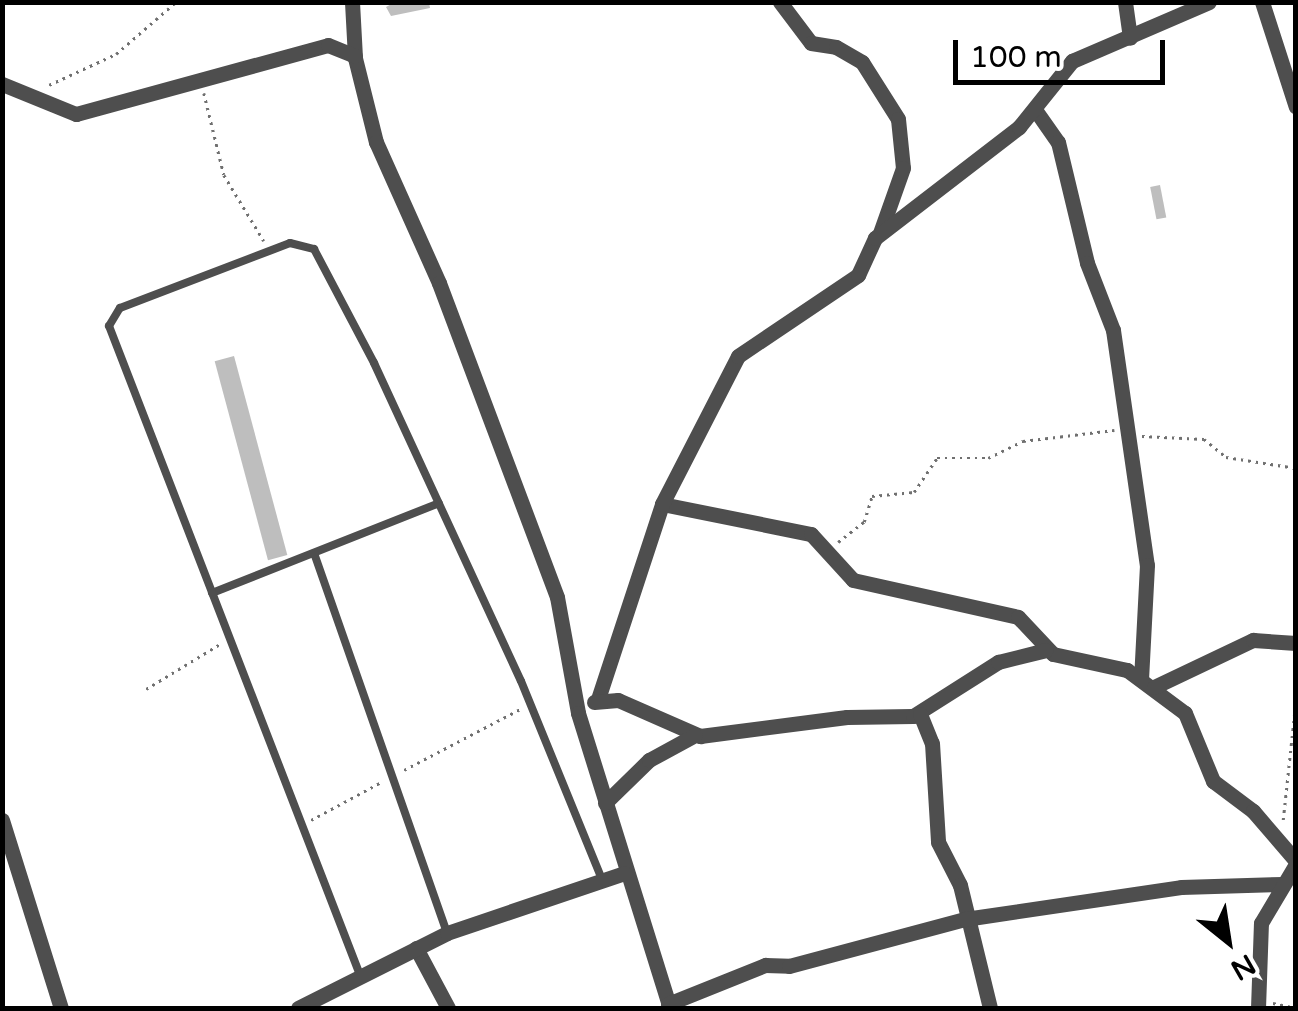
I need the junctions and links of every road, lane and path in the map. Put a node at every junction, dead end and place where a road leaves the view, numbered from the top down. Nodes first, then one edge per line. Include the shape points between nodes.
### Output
1 (166, 2) edge
2 (176, 2) edge
3 (352, 2) edge
4 (780, 2) edge
5 (1125, 2) edge
6 (1209, 2) edge
7 (1262, 2) edge
8 (166, 9) junction
9 (1130, 38) junction
10 (355, 56) junction
11 (202, 82) junction
12 (2, 84) edge
13 (24, 95) junction
14 (1296, 107) edge
15 (1036, 111) junction
16 (880, 233) junction
17 (270, 251) junction
18 (1125, 430) junction
19 (1296, 468) edge
20 (439, 503) junction
21 (662, 504) junction
22 (830, 548) junction
23 (314, 553) junction
24 (212, 593) junction
25 (230, 638) junction
26 (1296, 643) edge
27 (1046, 650) junction
28 (1147, 683) junction
29 (146, 689) dead end
30 (1296, 698) edge
31 (598, 699) junction
32 (530, 704) junction
33 (578, 713) junction
34 (920, 714) junction
35 (694, 735) junction
36 (389, 778) junction
37 (605, 804) junction
38 (2, 820) edge
39 (302, 825) junction
40 (1283, 844) junction
41 (1296, 863) edge
42 (624, 873) junction
43 (601, 877) junction
44 (1284, 884) junction
45 (964, 918) junction
46 (447, 933) junction
47 (416, 948) junction
48 (360, 976) junction
49 (669, 1006) edge
50 (1259, 1006) edge
51 (61, 1008) edge
52 (298, 1008) edge
53 (448, 1008) edge
54 (990, 1008) edge
55 (1296, 1008) edge

1 - 8 path
2 - 8 path
3 - 10 street
4 - 16 street via 811,43 862,62 898,119 903,168
5 - 9 street
6 - 9 street
7 - 14 street
8 - 13 path via 116,54
9 - 15 street via 1072,61
10 - 11 street via 328,45
10 - 33 street via 376,142 439,283 557,597
11 - 13 street via 76,114
11 - 17 path via 224,175
12 - 13 street
15 - 16 street
15 - 18 street via 1058,142 1087,263 1112,330
16 - 21 street via 855,278 738,356
17 - 20 lane via 299,241 314,248
17 - 24 lane via 120,308 110,321
18 - 19 path via 1168,442 1204,439 1226,457
18 - 22 path via 1024,441 982,459 937,458 914,492 872,496 864,522
18 - 28 street via 1148,580
20 - 23 lane
20 - 32 lane
21 - 22 street via 796,528
21 - 31 street
22 - 27 street via 853,580 1018,617
23 - 24 lane
23 - 36 lane
24 - 25 lane
25 - 29 path
25 - 39 lane
26 - 28 street via 1253,640
27 - 28 street via 1112,664
27 - 34 street via 998,662
28 - 40 street via 1185,713 1214,781
30 - 40 path
31 - 33 street
31 - 35 street via 618,700
32 - 36 path
32 - 43 lane
33 - 37 street
34 - 35 street
34 - 45 street via 932,743 938,842 960,885
35 - 37 street via 648,760
36 - 39 path
36 - 46 lane
37 - 42 street
38 - 51 street
39 - 48 lane
40 - 41 street
41 - 44 street
42 - 43 street
42 - 49 street
43 - 46 street
44 - 45 street via 1194,886
44 - 50 street via 1262,924
45 - 49 street via 789,966 765,965
45 - 54 street
46 - 47 street
47 - 48 street
47 - 53 street
48 - 52 street
50 - 55 path

